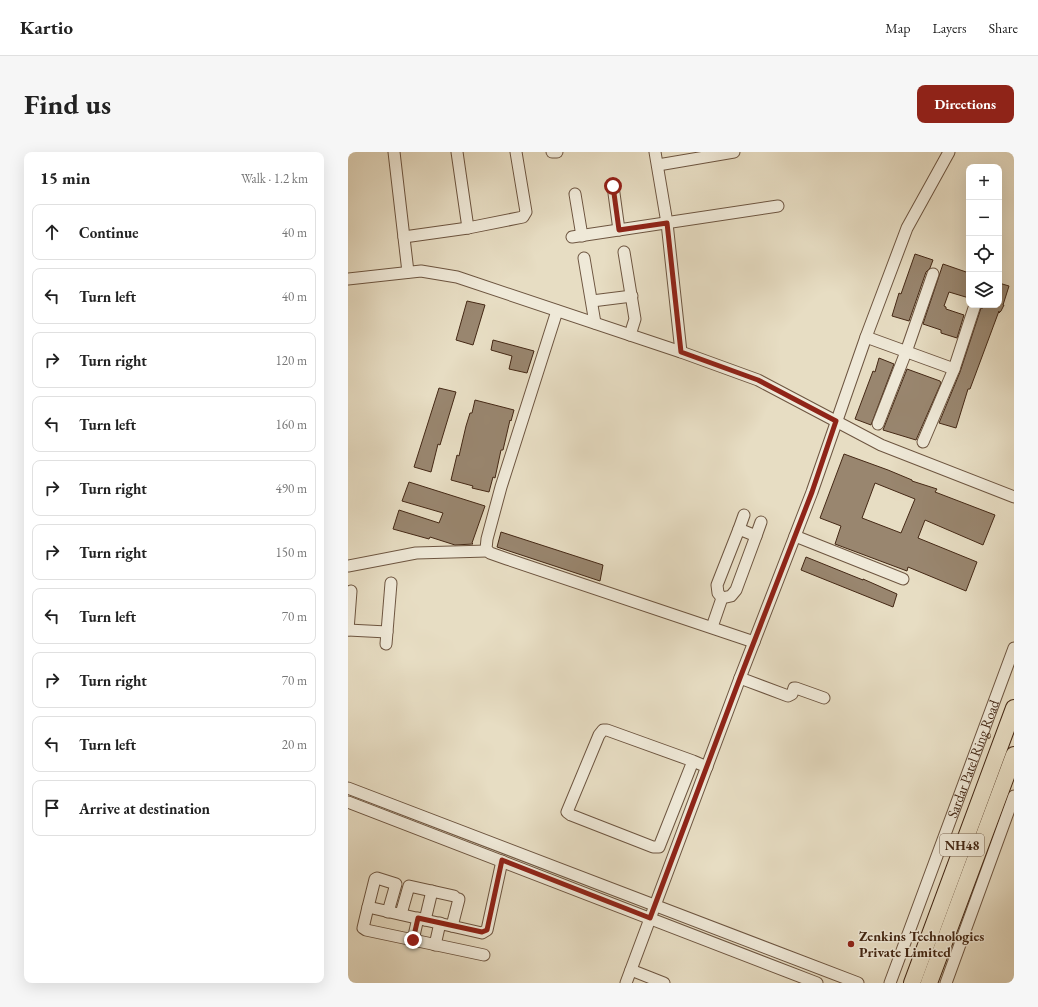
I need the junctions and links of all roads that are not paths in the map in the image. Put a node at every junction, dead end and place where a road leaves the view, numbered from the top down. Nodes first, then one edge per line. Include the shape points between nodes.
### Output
1 (394, 152) edge
2 (457, 152) edge
3 (516, 152) edge
4 (552, 152) edge
5 (557, 152) edge
6 (655, 152) edge
7 (734, 152) edge
8 (949, 152) edge
9 (658, 165) junction
10 (613, 186) dead end
11 (575, 194) dead end
12 (778, 206) dead end
13 (667, 223) junction
14 (468, 228) junction
15 (619, 230) junction
16 (404, 237) junction
17 (624, 252) dead end
18 (584, 258) dead end
19 (408, 272) junction
20 (933, 274) dead end
21 (348, 279) edge
22 (632, 296) junction
23 (592, 301) junction
24 (974, 308) edge
25 (557, 310) junction
26 (595, 323) junction
27 (630, 335) junction
28 (866, 337) junction
29 (681, 352) junction
30 (906, 352) junction
31 (954, 369) junction
32 (836, 421) junction
33 (878, 424) dead end
34 (923, 442) dead end
35 (1014, 497) edge
36 (744, 515) dead end
37 (761, 522) dead end
38 (739, 529) junction
39 (756, 536) junction
40 (795, 536) junction
41 (487, 551) junction
42 (348, 566) edge
43 (903, 579) dead end
44 (391, 583) dead end
45 (351, 591) dead end
46 (722, 598) junction
47 (712, 628) junction
48 (348, 630) edge
49 (754, 642) junction
50 (1014, 648) edge
51 (740, 678) junction
52 (824, 698) dead end
53 (1014, 708) edge
54 (1014, 755) edge
55 (693, 761) junction
56 (707, 767) junction
57 (348, 788) edge
58 (1014, 796) edge
59 (348, 802) edge
60 (677, 802) junction
61 (692, 808) junction
62 (671, 817) junction
63 (686, 823) junction
64 (502, 860) junction
65 (432, 891) junction
66 (655, 905) junction
67 (368, 907) junction
68 (388, 912) junction
69 (401, 914) junction
70 (650, 918) junction
71 (421, 919) junction
72 (440, 923) junction
73 (452, 926) junction
74 (413, 940) junction
75 (436, 945) junction
76 (484, 955) dead end
77 (631, 970) junction
78 (626, 983) edge
79 (664, 983) edge
80 (817, 983) edge
81 (858, 983) edge
82 (890, 983) edge
83 (912, 983) edge
84 (929, 983) edge
85 (946, 983) edge

1 - 16 street
2 - 14 street
3 - 14 street via 525,215
4 - 5 street
6 - 9 street
7 - 9 street
8 - 28 street via 907,228
9 - 13 street
10 - 15 street
11 - 15 street via 577,236
12 - 13 street
13 - 15 street
13 - 29 street
14 - 16 street
16 - 19 street
17 - 22 street
18 - 23 street
19 - 21 street
19 - 25 street via 421,271 457,277
20 - 30 street
22 - 23 street
22 - 27 street via 635,319
23 - 26 street
24 - 31 street
25 - 26 street
25 - 41 street via 502,487 485,546
26 - 27 street
27 - 29 street
28 - 30 street
28 - 32 street
29 - 32 street via 758,380
30 - 31 street
30 - 33 street
31 - 34 street
32 - 35 street via 881,444
32 - 40 street
36 - 38 street
37 - 39 street
38 - 39 street
38 - 46 street via 717,585
39 - 46 street via 736,590 731,596
40 - 43 street
40 - 49 street
41 - 42 street via 416,553
41 - 47 street
44 - 48 street via 387,638
45 - 48 street
46 - 47 street
47 - 49 street
49 - 51 street
50 - 82 street, Sardar Patel Ring Road
51 - 52 street via 788,696 796,688
51 - 56 street
53 - 83 highway, Sardar Patel Ring Road / NH48
54 - 84 highway, NH48
55 - 56 street
55 - 60 street
55 - 62 street via 603,730 567,812 656,848 661,844
56 - 61 street
57 - 66 street
58 - 85 street
59 - 64 street
60 - 61 street
60 - 62 street
61 - 63 street
62 - 63 street
63 - 66 street
64 - 70 street
64 - 73 street via 487,930 482,932
65 - 69 street via 409,886
65 - 71 street
65 - 73 street via 456,898
66 - 70 street
66 - 81 street
67 - 68 street
67 - 68 street via 377,878 396,884
67 - 74 street via 364,929
68 - 69 street
69 - 71 street
70 - 77 street
70 - 80 street
71 - 72 street
71 - 74 street
72 - 73 street
72 - 75 street
74 - 75 street
75 - 76 street
77 - 78 street
77 - 79 street

